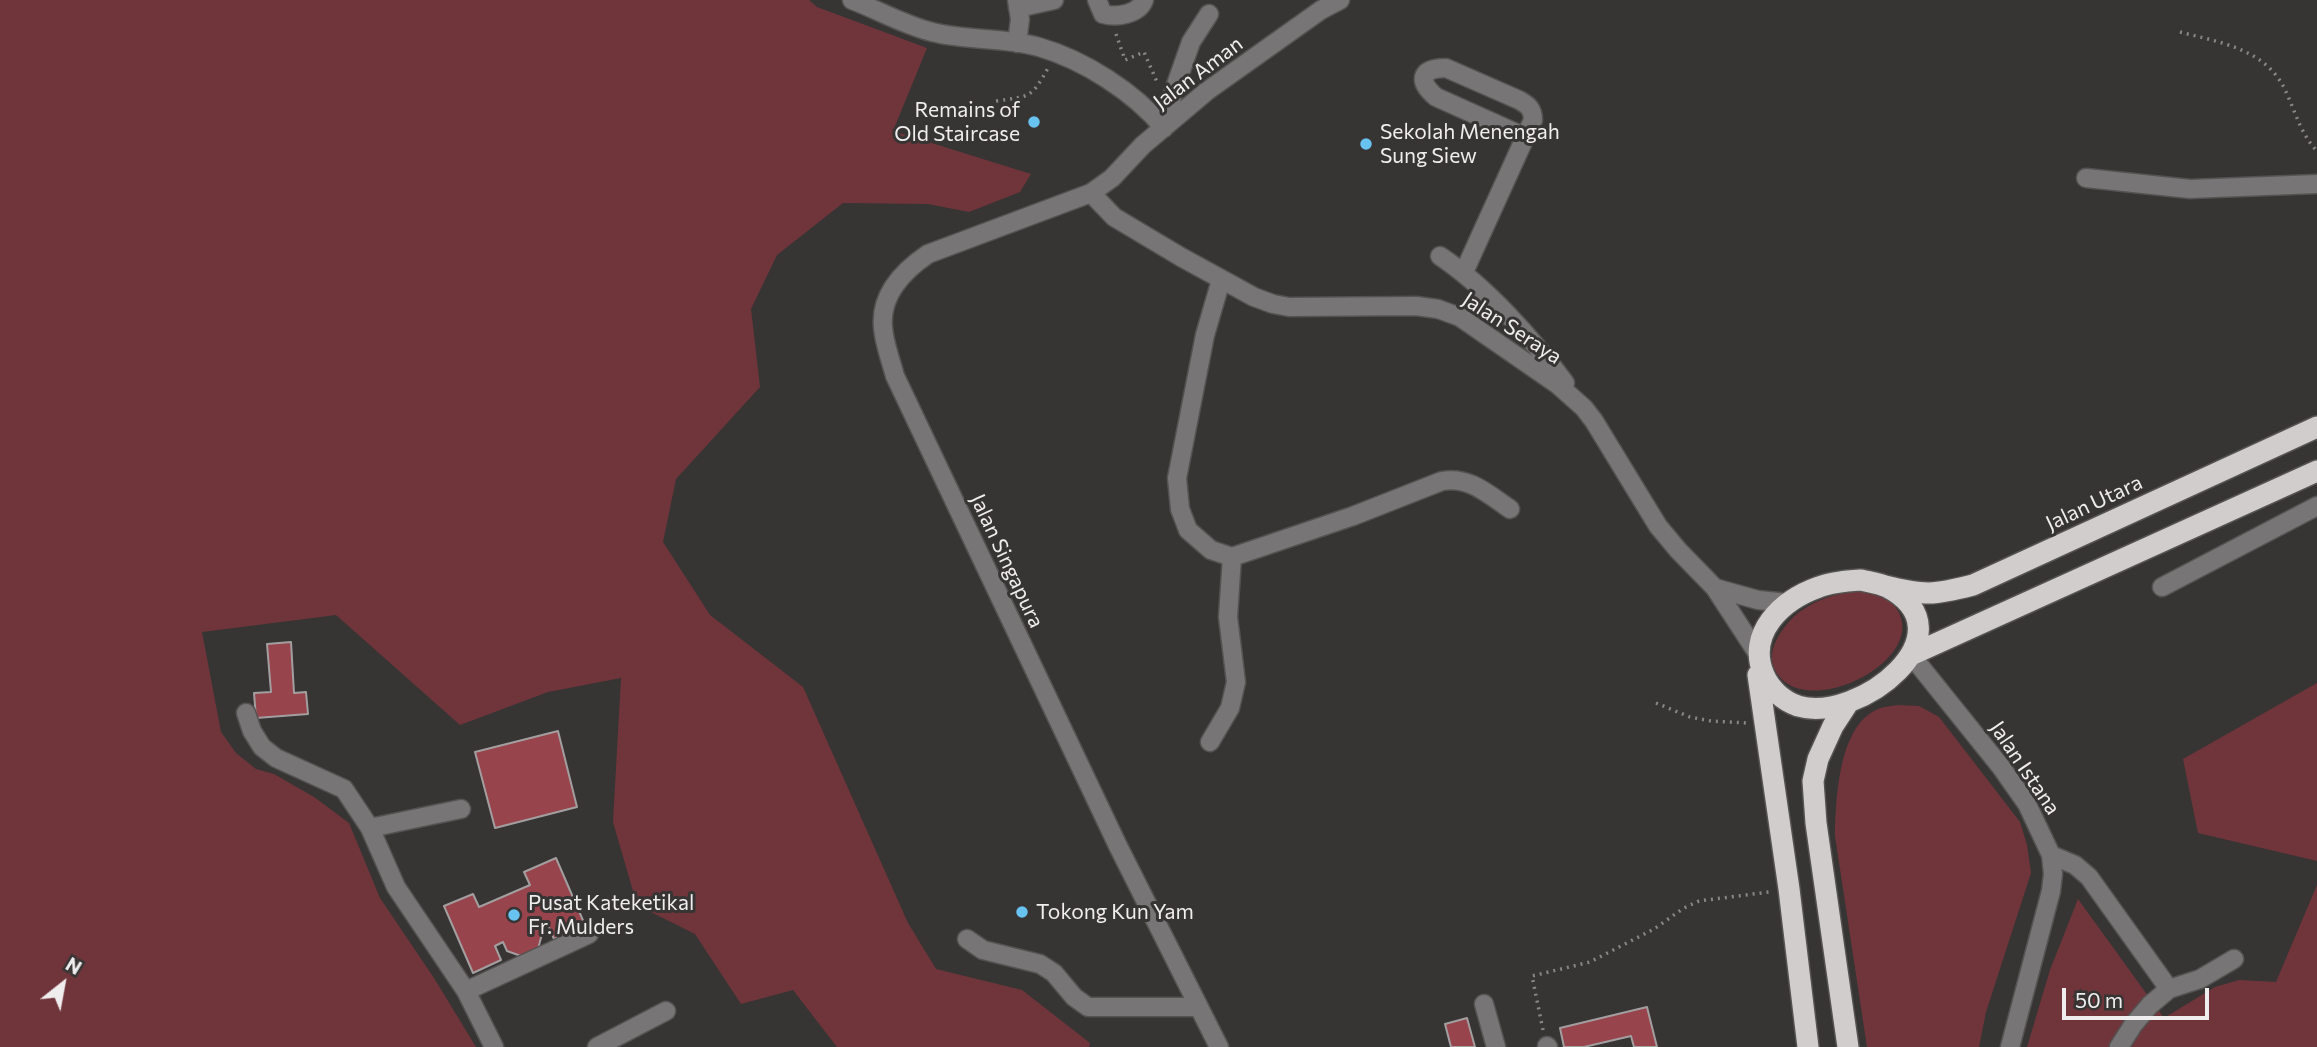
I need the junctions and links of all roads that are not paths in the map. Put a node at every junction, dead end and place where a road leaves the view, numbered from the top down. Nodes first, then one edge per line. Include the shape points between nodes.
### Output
1 (852, 0) edge
2 (1097, 0) edge
3 (1144, 0) edge
4 (1340, 0) edge
5 (1046, 1) edge
6 (1018, 4) edge
7 (1209, 14) dead end
8 (1017, 43) junction
9 (1164, 128) junction
10 (1525, 137) junction
11 (2086, 178) dead end
12 (2311, 184) edge
13 (1091, 193) junction
14 (1440, 256) dead end
15 (1464, 272) junction
16 (1221, 280) junction
17 (1584, 408) junction
18 (2317, 427) edge
19 (2317, 471) edge
20 (2317, 506) edge
21 (1510, 509) dead end
22 (1232, 557) junction
23 (1885, 586) junction
24 (2162, 587) dead end
25 (1715, 588) junction
26 (1788, 603) junction
27 (1758, 654) junction
28 (1912, 655) junction
29 (1848, 703) junction
30 (246, 713) dead end
31 (1210, 742) dead end
32 (461, 809) dead end
33 (370, 828) junction
34 (2051, 855) junction
35 (589, 934) dead end
36 (967, 939) dead end
37 (2234, 958) dead end
38 (2169, 989) junction
39 (466, 990) junction
40 (1484, 1003) dead end
41 (1197, 1007) junction
42 (666, 1011) dead end
43 (494, 1047) edge
44 (597, 1047) edge
45 (1219, 1047) edge
46 (1496, 1047) edge
47 (1808, 1047) edge
48 (1848, 1047) edge
49 (2010, 1047) edge
50 (2119, 1047) edge

1 - 8 street via 934,33
2 - 3 street via 1103,14 1109,15 1135,11
4 - 9 street, Jalan Aman via 1207,91
5 - 6 street
6 - 8 street
7 - 9 street via 1191,42
8 - 9 street via 1039,47 1091,70 1131,94
9 - 13 street, Jalan Aman
10 - 10 street via 1533,120 1528,105 1446,68 1427,72 1425,88 1436,97
10 - 15 street
11 - 12 street via 2190,189
13 - 16 street, Jalan Seraya via 1114,217
13 - 41 street, Jalan Singapura via 928,254 895,282 883,326 895,376
14 - 15 street
15 - 17 street via 1543,353
16 - 17 street, Jalan Seraya via 1281,305 1438,309 1460,317
16 - 22 street via 1205,335 1177,478 1188,530 1211,550
17 - 25 street, Jalan Seraya via 1658,526
18 - 23 highway, Jalan Utara via 1973,585 1921,595
19 - 28 highway
20 - 24 street
21 - 22 street via 1468,481 1442,481
22 - 31 street via 1228,617 1236,682 1230,708
23 - 26 highway via 1861,580 1841,582
23 - 28 highway via 1914,611 1919,638
25 - 26 street
25 - 27 street, Jalan Seraya
26 - 27 highway via 1767,626
27 - 29 highway via 1769,686 1782,698 1814,709
27 - 47 highway
28 - 29 highway via 1888,679
28 - 34 street, Jalan Istana via 2028,804
29 - 48 highway via 1818,759 1813,781
30 - 33 street via 262,747 344,789
32 - 33 street
33 - 39 street via 396,887
34 - 38 street via 2090,877
34 - 49 street, Jalan Istana via 2051,891
35 - 39 street
36 - 41 street via 983,950 1040,964 1088,1007
37 - 38 street via 2200,979
38 - 50 street via 2151,1004
39 - 43 street
40 - 46 street
41 - 45 street, Jalan Singapura
42 - 44 street

